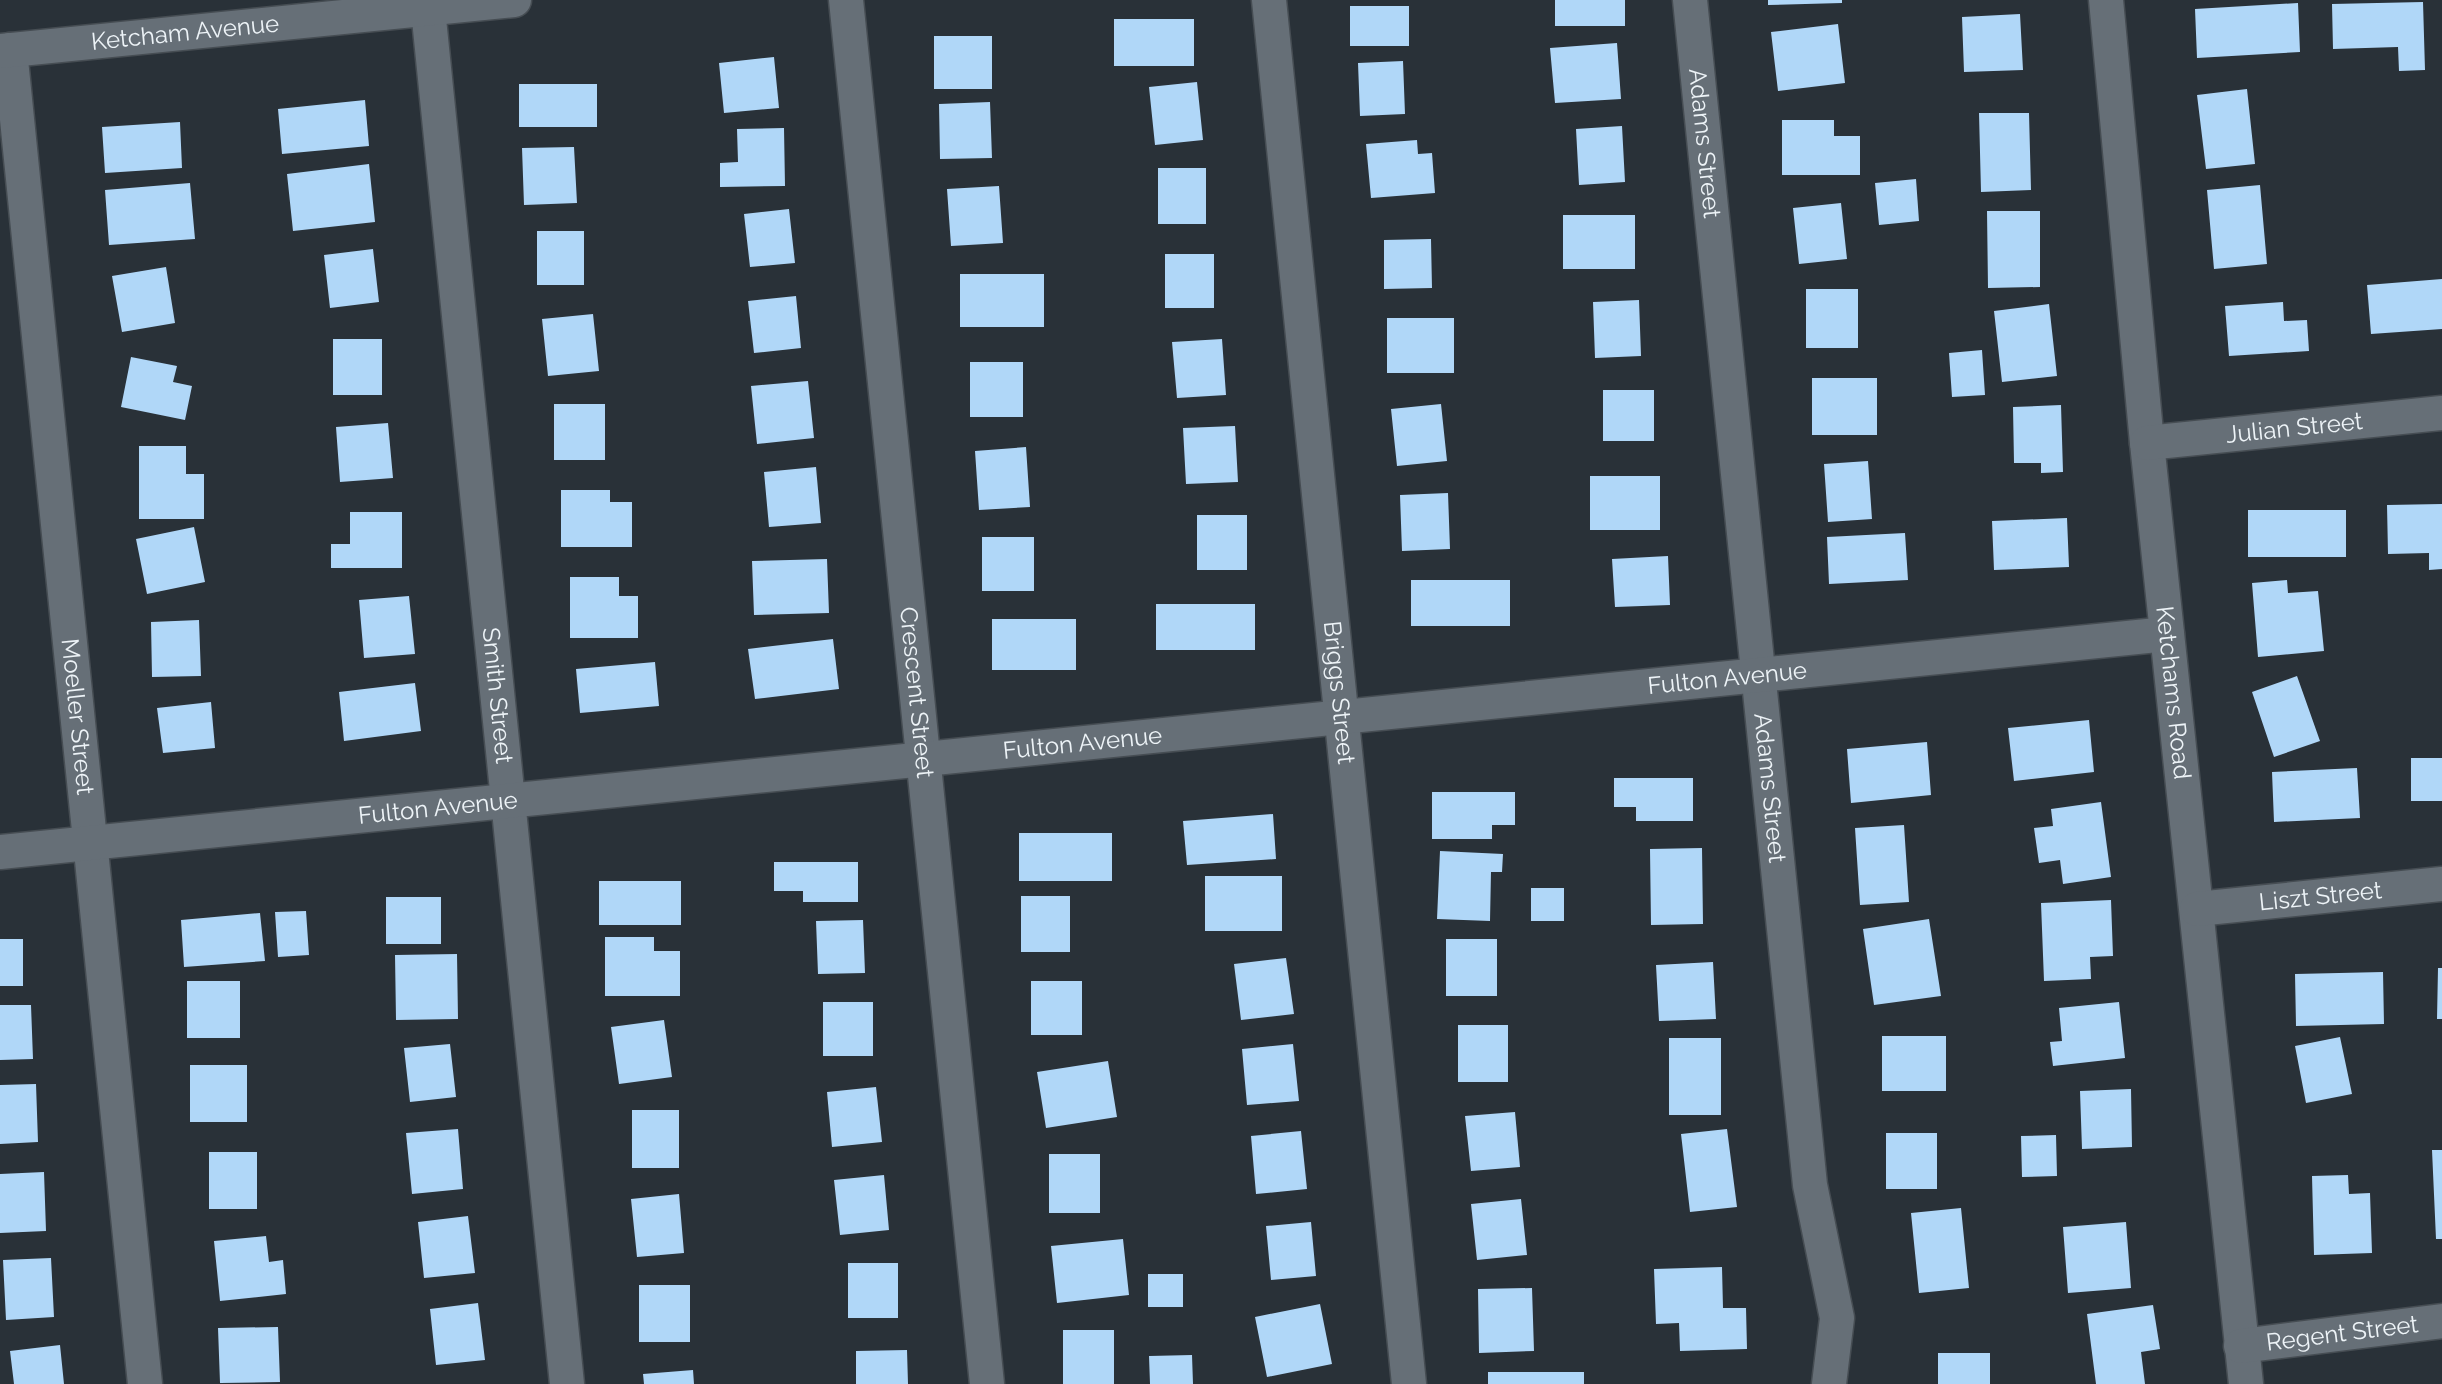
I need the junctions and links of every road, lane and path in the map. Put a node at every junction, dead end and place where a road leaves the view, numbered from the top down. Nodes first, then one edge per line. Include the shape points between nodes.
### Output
1 (514, 0) edge
2 (846, 0) edge
3 (1269, 0) edge
4 (1690, 0) edge
5 (2106, 0) edge
6 (428, 9) junction
7 (5, 50) edge
8 (2442, 413) edge
9 (2147, 443) junction
10 (2167, 634) junction
11 (1759, 675) junction
12 (1342, 717) junction
13 (925, 759) junction
14 (508, 801) junction
15 (91, 843) junction
16 (0, 852) edge
17 (2442, 884) edge
18 (2197, 909) junction
19 (2442, 1321) edge
20 (2241, 1346) junction
21 (145, 1384) edge
22 (567, 1384) edge
23 (987, 1384) edge
24 (1409, 1384) edge
25 (1829, 1384) edge
26 (2246, 1384) edge

1 - 6 street, Ketcham Avenue
2 - 13 street, Crescent Street
3 - 12 street, Briggs Street
4 - 11 street, Adams Street
5 - 9 street, Ketchams Road
6 - 7 street, Ketcham Avenue
6 - 14 street, Smith Street
7 - 15 street, Moeller Street
8 - 9 street, Julian Street
9 - 10 street, Ketchams Road
10 - 11 street, Fulton Avenue
10 - 18 street, Ketchams Road
11 - 12 street, Fulton Avenue
11 - 25 street, Adams Street via 1810,1185 1837,1318
12 - 13 street, Fulton Avenue
12 - 24 street, Briggs Street
13 - 14 street, Fulton Avenue
13 - 23 street, Crescent Street
14 - 15 street, Fulton Avenue
14 - 22 street, Smith Street
15 - 16 street, Fulton Avenue
15 - 21 street, Moeller Street
17 - 18 street, Liszt Street
18 - 20 street, Ketchams Road
19 - 20 street, Regent Street
20 - 26 street, Ketchams Road

